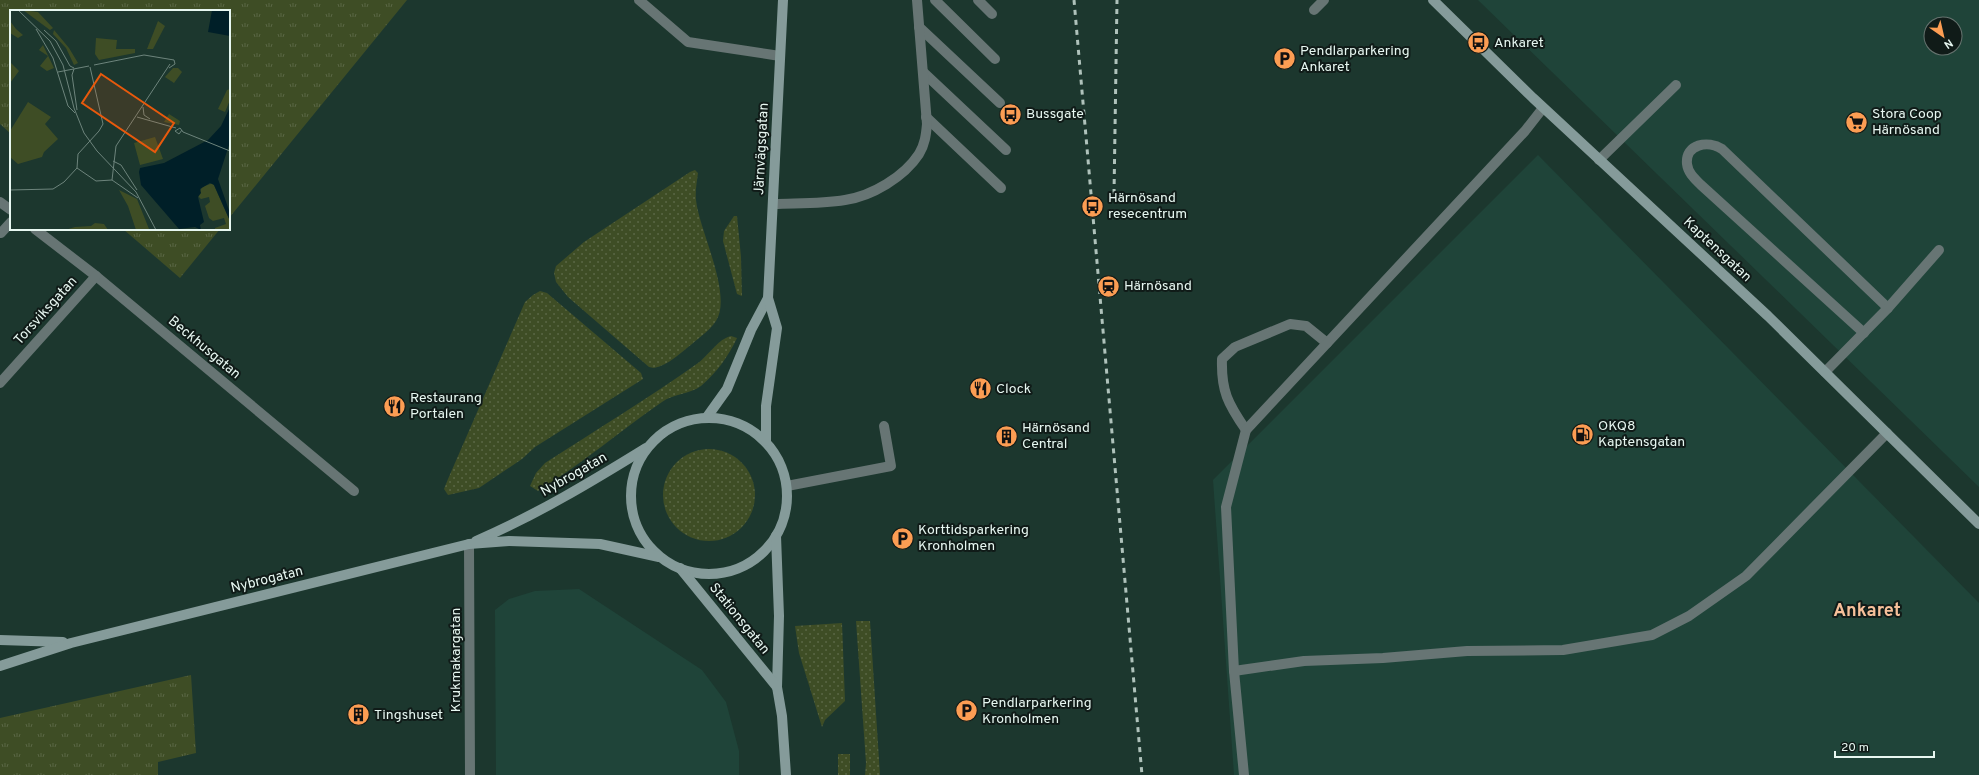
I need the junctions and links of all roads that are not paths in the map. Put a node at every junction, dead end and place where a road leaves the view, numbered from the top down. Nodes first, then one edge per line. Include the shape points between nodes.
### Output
1 (639, 0) edge
2 (783, 0) edge
3 (917, 0) edge
4 (935, 0) edge
5 (978, 0) edge
6 (1324, 0) edge
7 (1433, 0) edge
8 (1314, 10) dead end
9 (992, 14) dead end
10 (919, 27) junction
11 (780, 56) junction
12 (995, 59) dead end
13 (923, 72) junction
14 (1676, 85) dead end
15 (1000, 103) dead end
16 (1543, 108) junction
17 (926, 116) junction
18 (1006, 150) dead end
19 (1599, 160) junction
20 (1001, 188) dead end
21 (0, 202) edge
22 (774, 204) junction
23 (10, 209) edge
24 (10, 223) edge
25 (36, 230) edge
26 (1, 233) dead end
27 (1939, 250) dead end
28 (96, 276) junction
29 (768, 298) junction
30 (1888, 308) junction
31 (1864, 333) junction
32 (1327, 343) junction
33 (1824, 372) junction
34 (0, 383) edge
35 (707, 417) junction
36 (884, 426) dead end
37 (1246, 430) junction
38 (1887, 434) junction
39 (766, 441) junction
40 (648, 447) junction
41 (787, 486) junction
42 (354, 491) dead end
43 (1979, 524) edge
44 (776, 536) junction
45 (469, 544) junction
46 (659, 557) junction
47 (680, 568) junction
48 (0, 640) edge
49 (71, 643) junction
50 (0, 666) edge
51 (1234, 671) junction
52 (776, 688) junction
53 (470, 775) edge
54 (786, 775) edge
55 (1244, 775) edge

1 - 11 street via 688,42
2 - 11 main road, Järnvägsgatan
3 - 10 street
4 - 12 street
5 - 9 street
6 - 8 street
7 - 16 main road, Kaptensgatan
10 - 13 street
10 - 15 street
11 - 22 main road, Järnvägsgatan
13 - 17 street
13 - 18 street
14 - 19 street
16 - 19 main road, Kaptensgatan
16 - 32 street
17 - 20 street
17 - 22 street via 926,139 919,154 889,183 846,200
19 - 33 main road, Kaptensgatan via 1768,316
21 - 23 street
22 - 29 main road, Järnvägsgatan
24 - 26 street
25 - 28 street, Beckhusgatan
27 - 30 street
28 - 34 street, Torsviksgatan
28 - 42 street, Beckhusgatan
29 - 35 main road, Järnvägsgatan via 751,330 726,389
29 - 39 main road, Järnvägsgatan via 777,328 766,406
30 - 31 street
30 - 31 street via 1722,149 1714,144 1705,143 1689,154 1689,171 1701,186
31 - 33 street
32 - 37 street
32 - 37 street via 1306,326 1290,324 1235,347 1222,359 1222,380 1230,408
33 - 38 main road, Kaptensgatan
35 - 39 main road via 726,419 745,426
35 - 40 main road via 684,421 664,431
36 - 41 street via 891,466
37 - 51 street via 1226,507
38 - 43 main road, Kaptensgatan
38 - 51 street via 1746,576 1689,616 1652,635 1563,650 1466,651 1304,661
39 - 41 main road via 780,462
40 - 45 main road, Nybrogatan via 581,489
40 - 46 main road via 636,468 631,492 633,516 643,538
41 - 44 main road via 786,512
44 - 47 main road via 762,553 744,566 723,573 701,574
44 - 52 main road, Stationsgatan via 779,616
45 - 46 main road, Nybrogatan via 509,541 600,544
45 - 49 main road, Nybrogatan
45 - 53 street, Krukmakargatan
46 - 47 main road
47 - 52 main road, Stationsgatan
48 - 49 main road, Nybrogatan
49 - 50 main road, Nybrogatan
51 - 55 street
52 - 54 main road, Stationsgatan via 782,716

